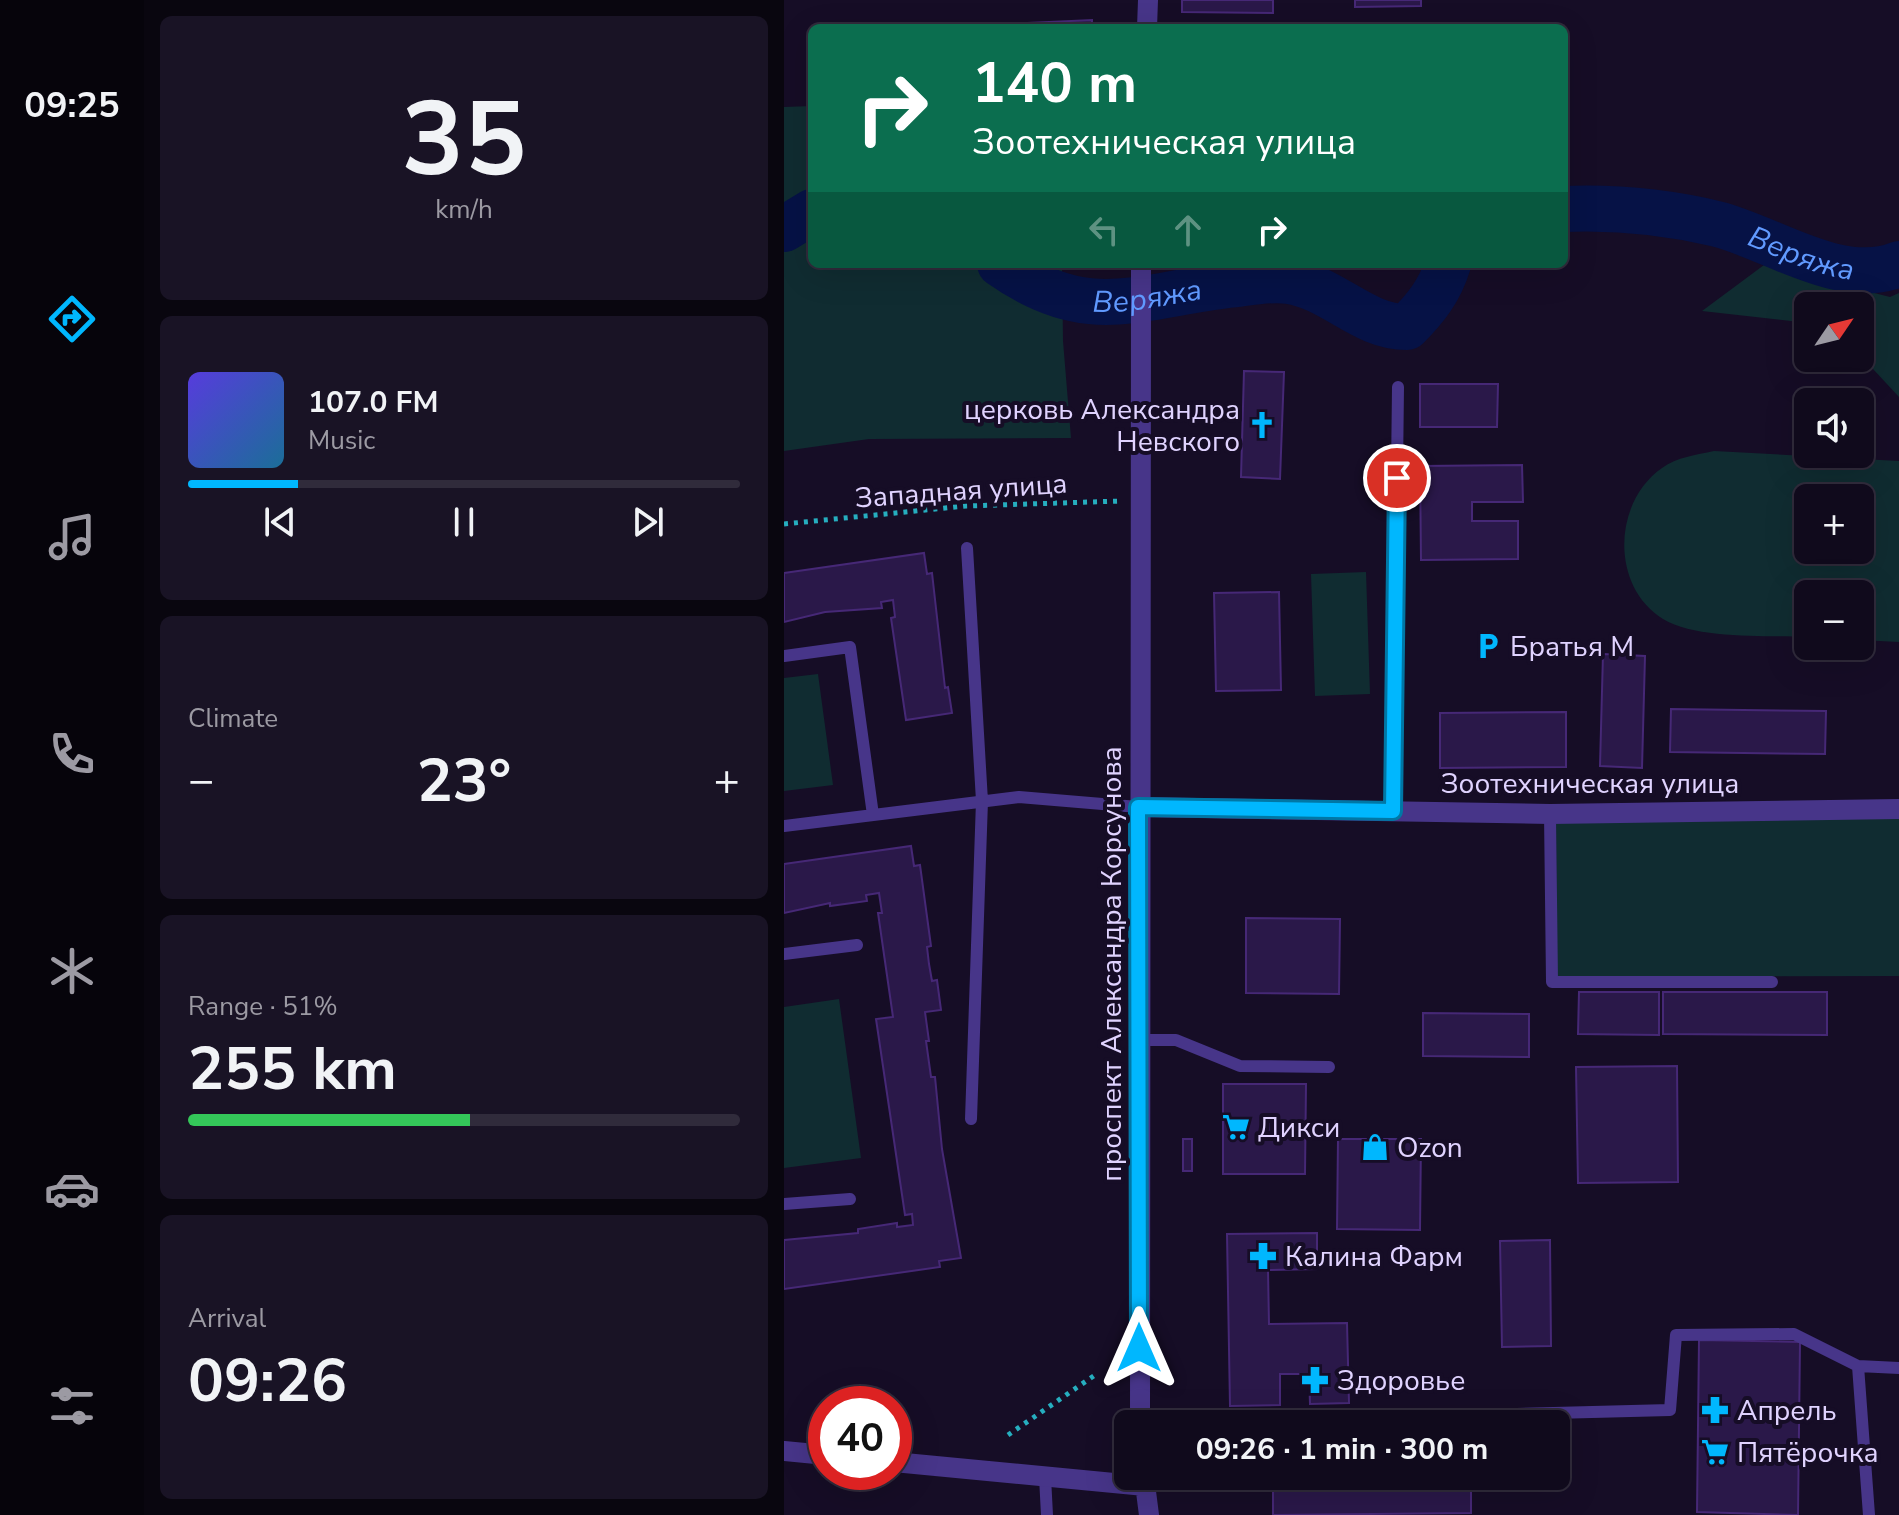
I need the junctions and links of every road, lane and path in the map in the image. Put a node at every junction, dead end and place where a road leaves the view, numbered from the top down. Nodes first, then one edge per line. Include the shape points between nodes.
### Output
1 (1148, 0) edge
2 (1147, 24) edge
3 (1141, 268) edge
4 (1398, 387) dead end
5 (1140, 500) junction
6 (784, 524) edge
7 (967, 548) dead end
8 (784, 656) edge
9 (982, 801) junction
10 (1138, 807) junction
11 (1899, 809) edge
12 (1393, 811) junction
13 (1550, 814) junction
14 (873, 815) junction
15 (784, 826) edge
16 (857, 945) dead end
17 (784, 954) edge
18 (1772, 982) dead end
19 (1139, 1040) junction
20 (1329, 1067) dead end
21 (971, 1119) dead end
22 (850, 1199) dead end
23 (784, 1204) edge
24 (1858, 1366) junction
25 (1899, 1368) edge
26 (1095, 1375) dead end
27 (1140, 1410) edge
28 (1570, 1413) edge
29 (1008, 1435) dead end
30 (784, 1451) edge
31 (808, 1453) edge
32 (912, 1464) edge
33 (1045, 1477) junction
34 (1114, 1480) edge
35 (1145, 1490) edge
36 (1047, 1515) edge
37 (1149, 1515) edge
38 (1869, 1515) edge

1 - 2 street
3 - 5 street, проспект Александра Корсунова
4 - 12 lane
5 - 6 path, Западная улица via 966,506
5 - 10 street, проспект Александра Корсунова
7 - 9 lane
8 - 14 lane via 850,647
9 - 10 lane via 1019,797
9 - 14 lane
9 - 21 lane
10 - 12 street, Зоотехническая улица
10 - 19 street, проспект Александра Корсунова
11 - 13 street, Зоотехническая улица
12 - 13 street, Зоотехническая улица
13 - 18 lane via 1552,982
14 - 15 lane
16 - 17 lane
19 - 20 lane via 1176,1040 1240,1066
19 - 27 street, проспект Александра Корсунова
22 - 23 lane
24 - 25 lane
24 - 28 lane via 1794,1334 1676,1335 1670,1410
24 - 38 lane
26 - 29 path
30 - 31 street
32 - 33 street
33 - 34 street
33 - 36 lane
35 - 37 street

